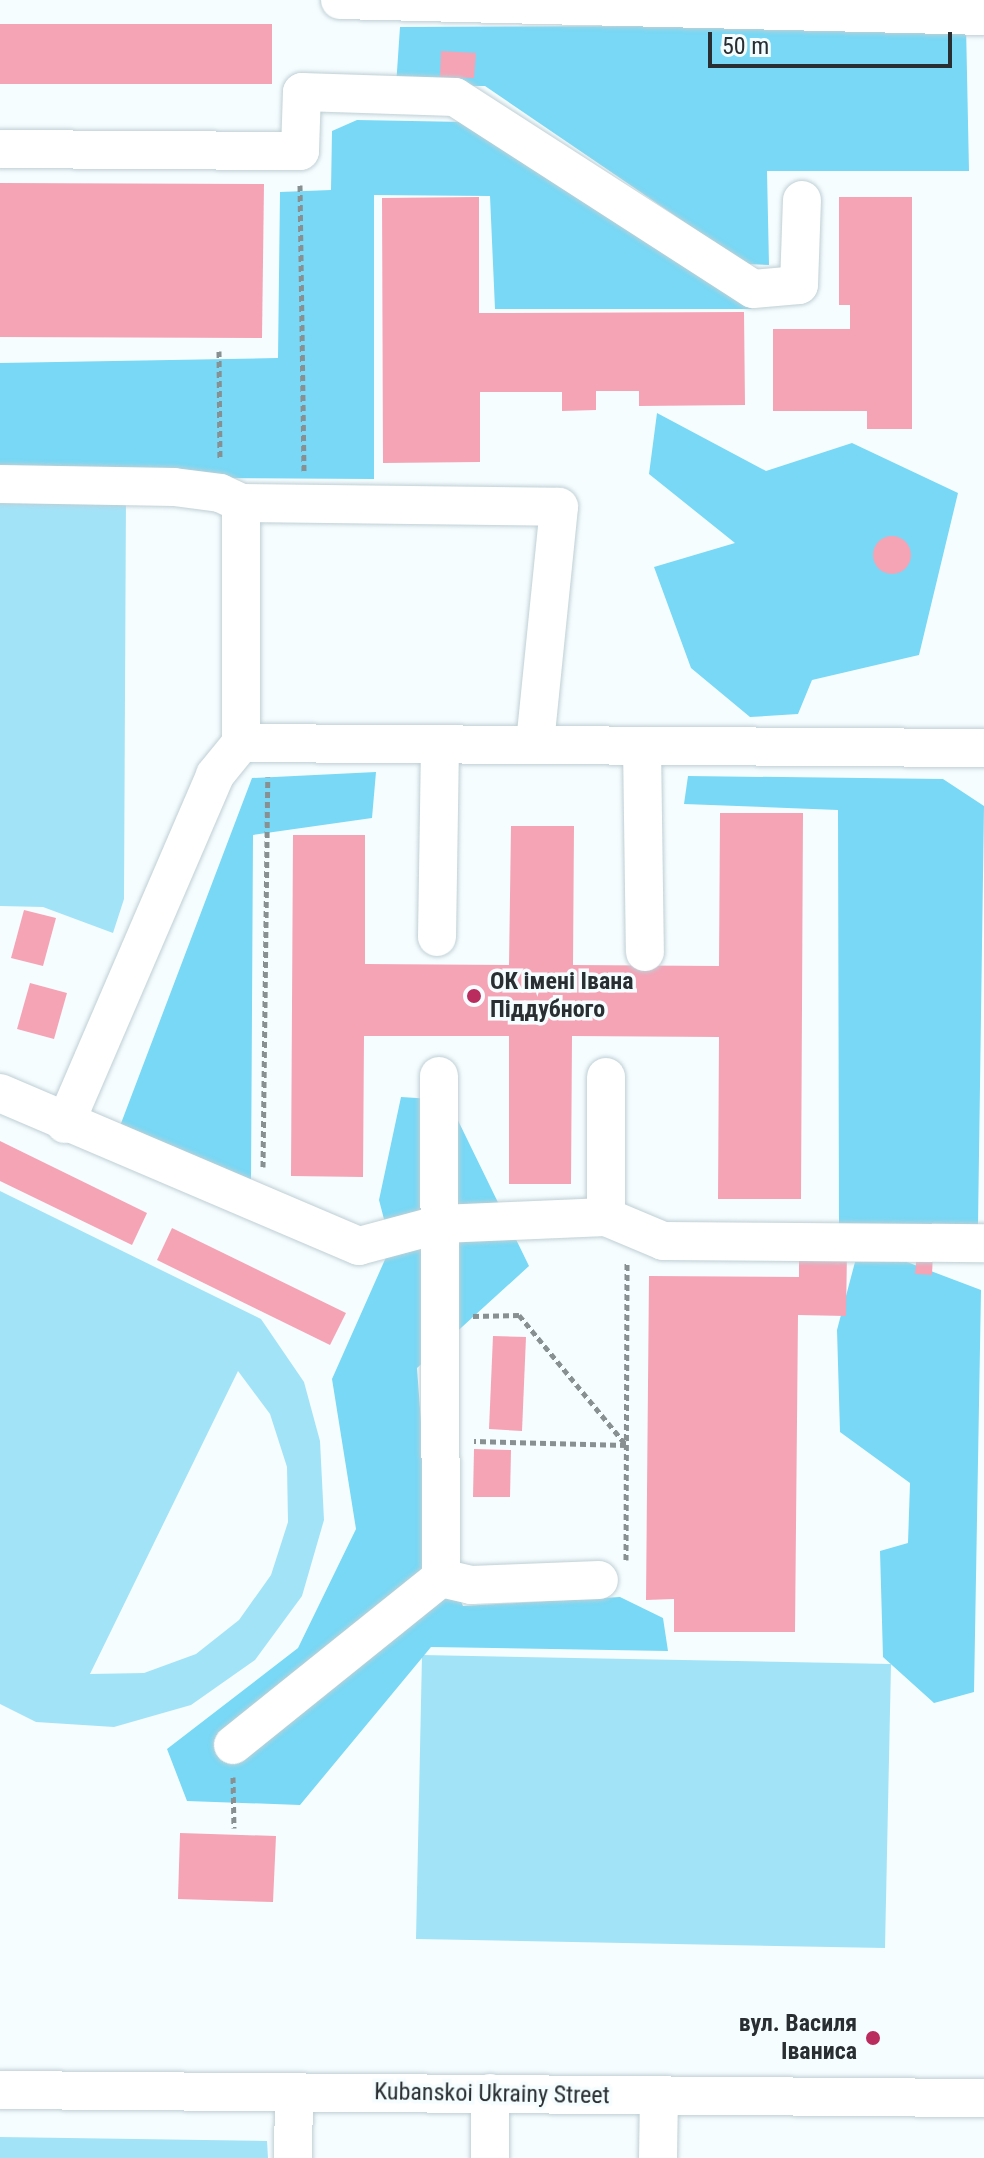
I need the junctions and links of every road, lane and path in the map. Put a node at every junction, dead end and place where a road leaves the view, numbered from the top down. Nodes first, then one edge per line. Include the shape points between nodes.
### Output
1 (340, 0) edge
2 (801, 6) edge
3 (922, 8) edge
4 (984, 16) edge
5 (0, 149) edge
6 (300, 151) junction
7 (802, 200) dead end
8 (219, 351) dead end
9 (0, 484) edge
10 (231, 498) junction
11 (305, 504) junction
12 (255, 744) junction
13 (440, 745) junction
14 (535, 745) junction
15 (642, 746) junction
16 (984, 748) edge
17 (437, 937) dead end
18 (645, 952) dead end
19 (439, 1076) dead end
20 (606, 1077) dead end
21 (0, 1093) edge
22 (65, 1124) junction
23 (262, 1208) junction
24 (617, 1221) junction
25 (441, 1224) junction
26 (984, 1243) edge
27 (441, 1317) junction
28 (441, 1440) junction
29 (626, 1445) junction
30 (441, 1578) junction
31 (599, 1580) joint
32 (233, 1745) joint
33 (234, 1828) dead end
34 (0, 2090) edge
35 (294, 2092) junction
36 (490, 2093) junction
37 (659, 2096) junction
38 (984, 2098) edge
39 (293, 2158) edge
40 (490, 2158) edge
41 (658, 2158) edge

1 - 2 street
2 - 3 street
3 - 4 street
5 - 6 street
6 - 7 street via 302,92 455,97 753,289 799,285
6 - 11 path
8 - 10 path
9 - 10 street via 174,487
10 - 11 street
10 - 12 street
11 - 14 street via 559,507
12 - 13 street
12 - 22 street via 215,775
12 - 23 path
13 - 14 street
13 - 17 street
14 - 15 street
15 - 16 street
15 - 18 street
19 - 25 street
20 - 24 street
21 - 22 street
22 - 23 street
23 - 25 street via 359,1246
24 - 25 street
24 - 26 street via 663,1241
24 - 29 path
25 - 27 street
27 - 28 street
27 - 29 path via 519,1315
28 - 29 path
28 - 30 street
29 - 31 path via 626,1582
30 - 31 street via 471,1585
30 - 32 street
32 - 33 path
34 - 35 street, Kubanskoi Ukrainy Street
35 - 36 street, Kubanskoi Ukrainy Street
35 - 39 street
36 - 37 street, Kubanskoi Ukrainy Street
36 - 40 street
37 - 38 street, Kubanskoi Ukrainy Street
37 - 41 street

